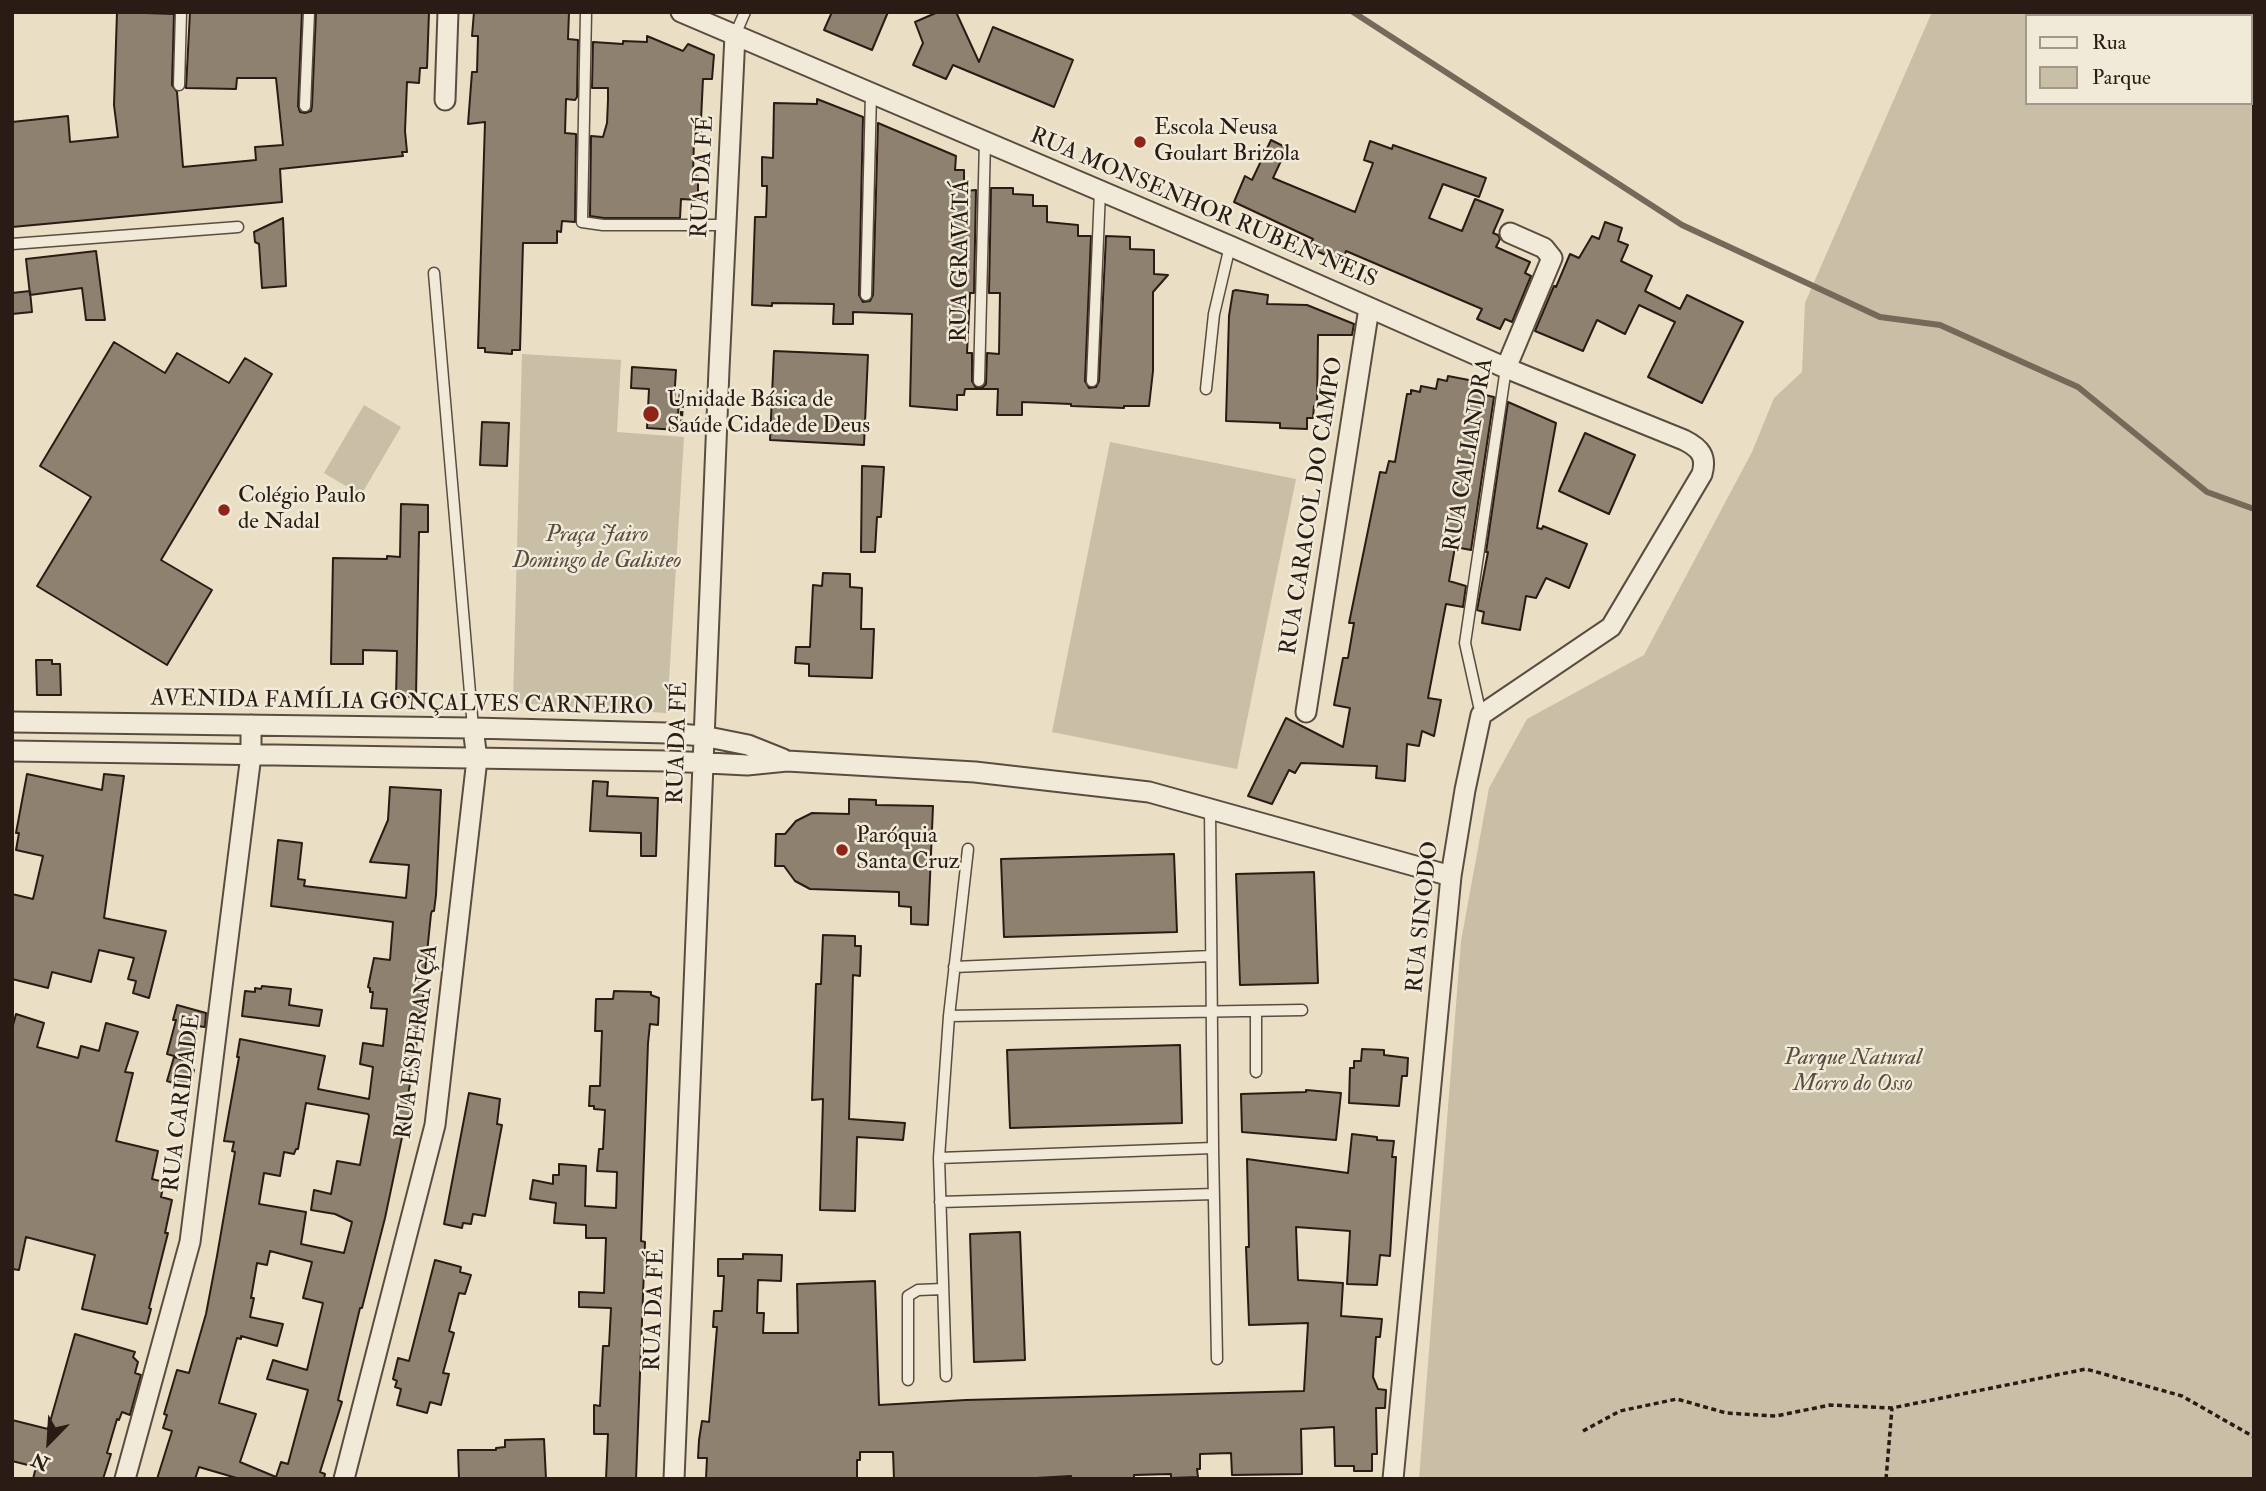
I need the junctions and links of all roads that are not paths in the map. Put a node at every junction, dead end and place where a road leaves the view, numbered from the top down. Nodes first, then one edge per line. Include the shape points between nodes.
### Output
1 (181, 12) edge
2 (309, 12) edge
3 (448, 12) edge
4 (586, 12) edge
5 (681, 12) edge
6 (746, 12) edge
7 (735, 35) junction
8 (179, 85) dead end
9 (871, 93) junction
10 (445, 100) dead end
11 (305, 106) dead end
12 (985, 141) junction
13 (1100, 190) junction
14 (726, 225) junction
15 (238, 227) dead end
16 (1510, 233) dead end
17 (12, 244) edge
18 (1230, 246) junction
19 (435, 273) dead end
20 (866, 295) dead end
21 (1369, 308) junction
22 (1506, 368) junction
23 (979, 381) dead end
24 (1092, 381) dead end
25 (1206, 389) dead end
26 (1306, 712) dead end
27 (1481, 715) junction
28 (12, 722) edge
29 (251, 725) junction
30 (473, 728) junction
31 (703, 736) junction
32 (12, 751) edge
33 (251, 755) junction
34 (477, 759) junction
35 (787, 761) junction
36 (702, 764) junction
37 (1210, 808) junction
38 (968, 849) dead end
39 (1451, 877) junction
40 (1211, 956) junction
41 (954, 967) junction
42 (1302, 1010) dead end
43 (1256, 1011) junction
44 (1212, 1012) junction
45 (949, 1016) junction
46 (1256, 1072) dead end
47 (1213, 1148) junction
48 (939, 1158) junction
49 (1214, 1194) junction
50 (940, 1202) junction
51 (943, 1289) junction
52 (1217, 1359) dead end
53 (946, 1376) dead end
54 (908, 1380) dead end
55 (125, 1479) edge
56 (344, 1479) edge
57 (674, 1479) edge
58 (1393, 1479) edge

1 - 8 lane
2 - 11 lane
3 - 10 street
4 - 14 lane via 582,222
5 - 7 street, RUA MONSENHOR RUBEN NEIS
6 - 7 lane, RUA DA FÉ
7 - 9 street, RUA MONSENHOR RUBEN NEIS
7 - 14 street, RUA DA FÉ
9 - 12 street, RUA MONSENHOR RUBEN NEIS
9 - 20 lane
12 - 13 street, RUA MONSENHOR RUBEN NEIS
12 - 23 lane, RUA GRAVATÁ
13 - 18 street, RUA MONSENHOR RUBEN NEIS
13 - 24 lane
14 - 31 street, RUA DA FÉ
15 - 17 lane
16 - 22 street, RUA CALIANDRA via 1544,248 1552,258
18 - 21 street, RUA MONSENHOR RUBEN NEIS
18 - 25 lane via 1214,314
19 - 30 lane
21 - 22 street, RUA MONSENHOR RUBEN NEIS
21 - 26 street, RUA CARACOL DO CAMPO
22 - 27 lane, RUA CALIANDRA via 1465,643
22 - 27 street, RUA MONSENHOR RUBEN NEIS via 1684,440 1703,454 1705,464 1611,626
27 - 39 street, RUA SINODO
28 - 29 street, AVENIDA FAMÍLIA GONÇALVES CARNEIRO
29 - 30 street, AVENIDA FAMÍLIA GONÇALVES CARNEIRO
29 - 33 street, RUA CARIDADE
30 - 31 street, AVENIDA FAMÍLIA GONÇALVES CARNEIRO
30 - 34 street, RUA ESPERANÇA
31 - 35 street, AVENIDA FAMÍLIA GONÇALVES CARNEIRO via 748,745
31 - 36 street, RUA DA FÉ
32 - 33 street, AVENIDA FAMÍLIA GONÇALVES CARNEIRO
33 - 34 street, AVENIDA FAMÍLIA GONÇALVES CARNEIRO
33 - 55 street, RUA CARIDADE via 190,1242
34 - 36 street, AVENIDA FAMÍLIA GONÇALVES CARNEIRO
34 - 56 street, RUA ESPERANÇA via 435,1125
35 - 36 street, AVENIDA FAMÍLIA GONÇALVES CARNEIRO
35 - 37 street, AVENIDA FAMÍLIA GONÇALVES CARNEIRO via 975,772 1149,792
36 - 57 street, RUA DA FÉ
37 - 39 street, AVENIDA FAMÍLIA GONÇALVES CARNEIRO
37 - 40 lane
38 - 41 lane
39 - 58 street, RUA SINODO
40 - 41 lane
40 - 44 lane
41 - 45 lane
42 - 43 lane
43 - 44 lane
43 - 46 lane
44 - 45 lane
44 - 47 lane
45 - 48 lane
47 - 48 lane
47 - 49 lane
48 - 50 lane
49 - 50 lane
49 - 52 lane
50 - 51 lane
51 - 53 lane
51 - 54 lane via 918,1290 908,1296

